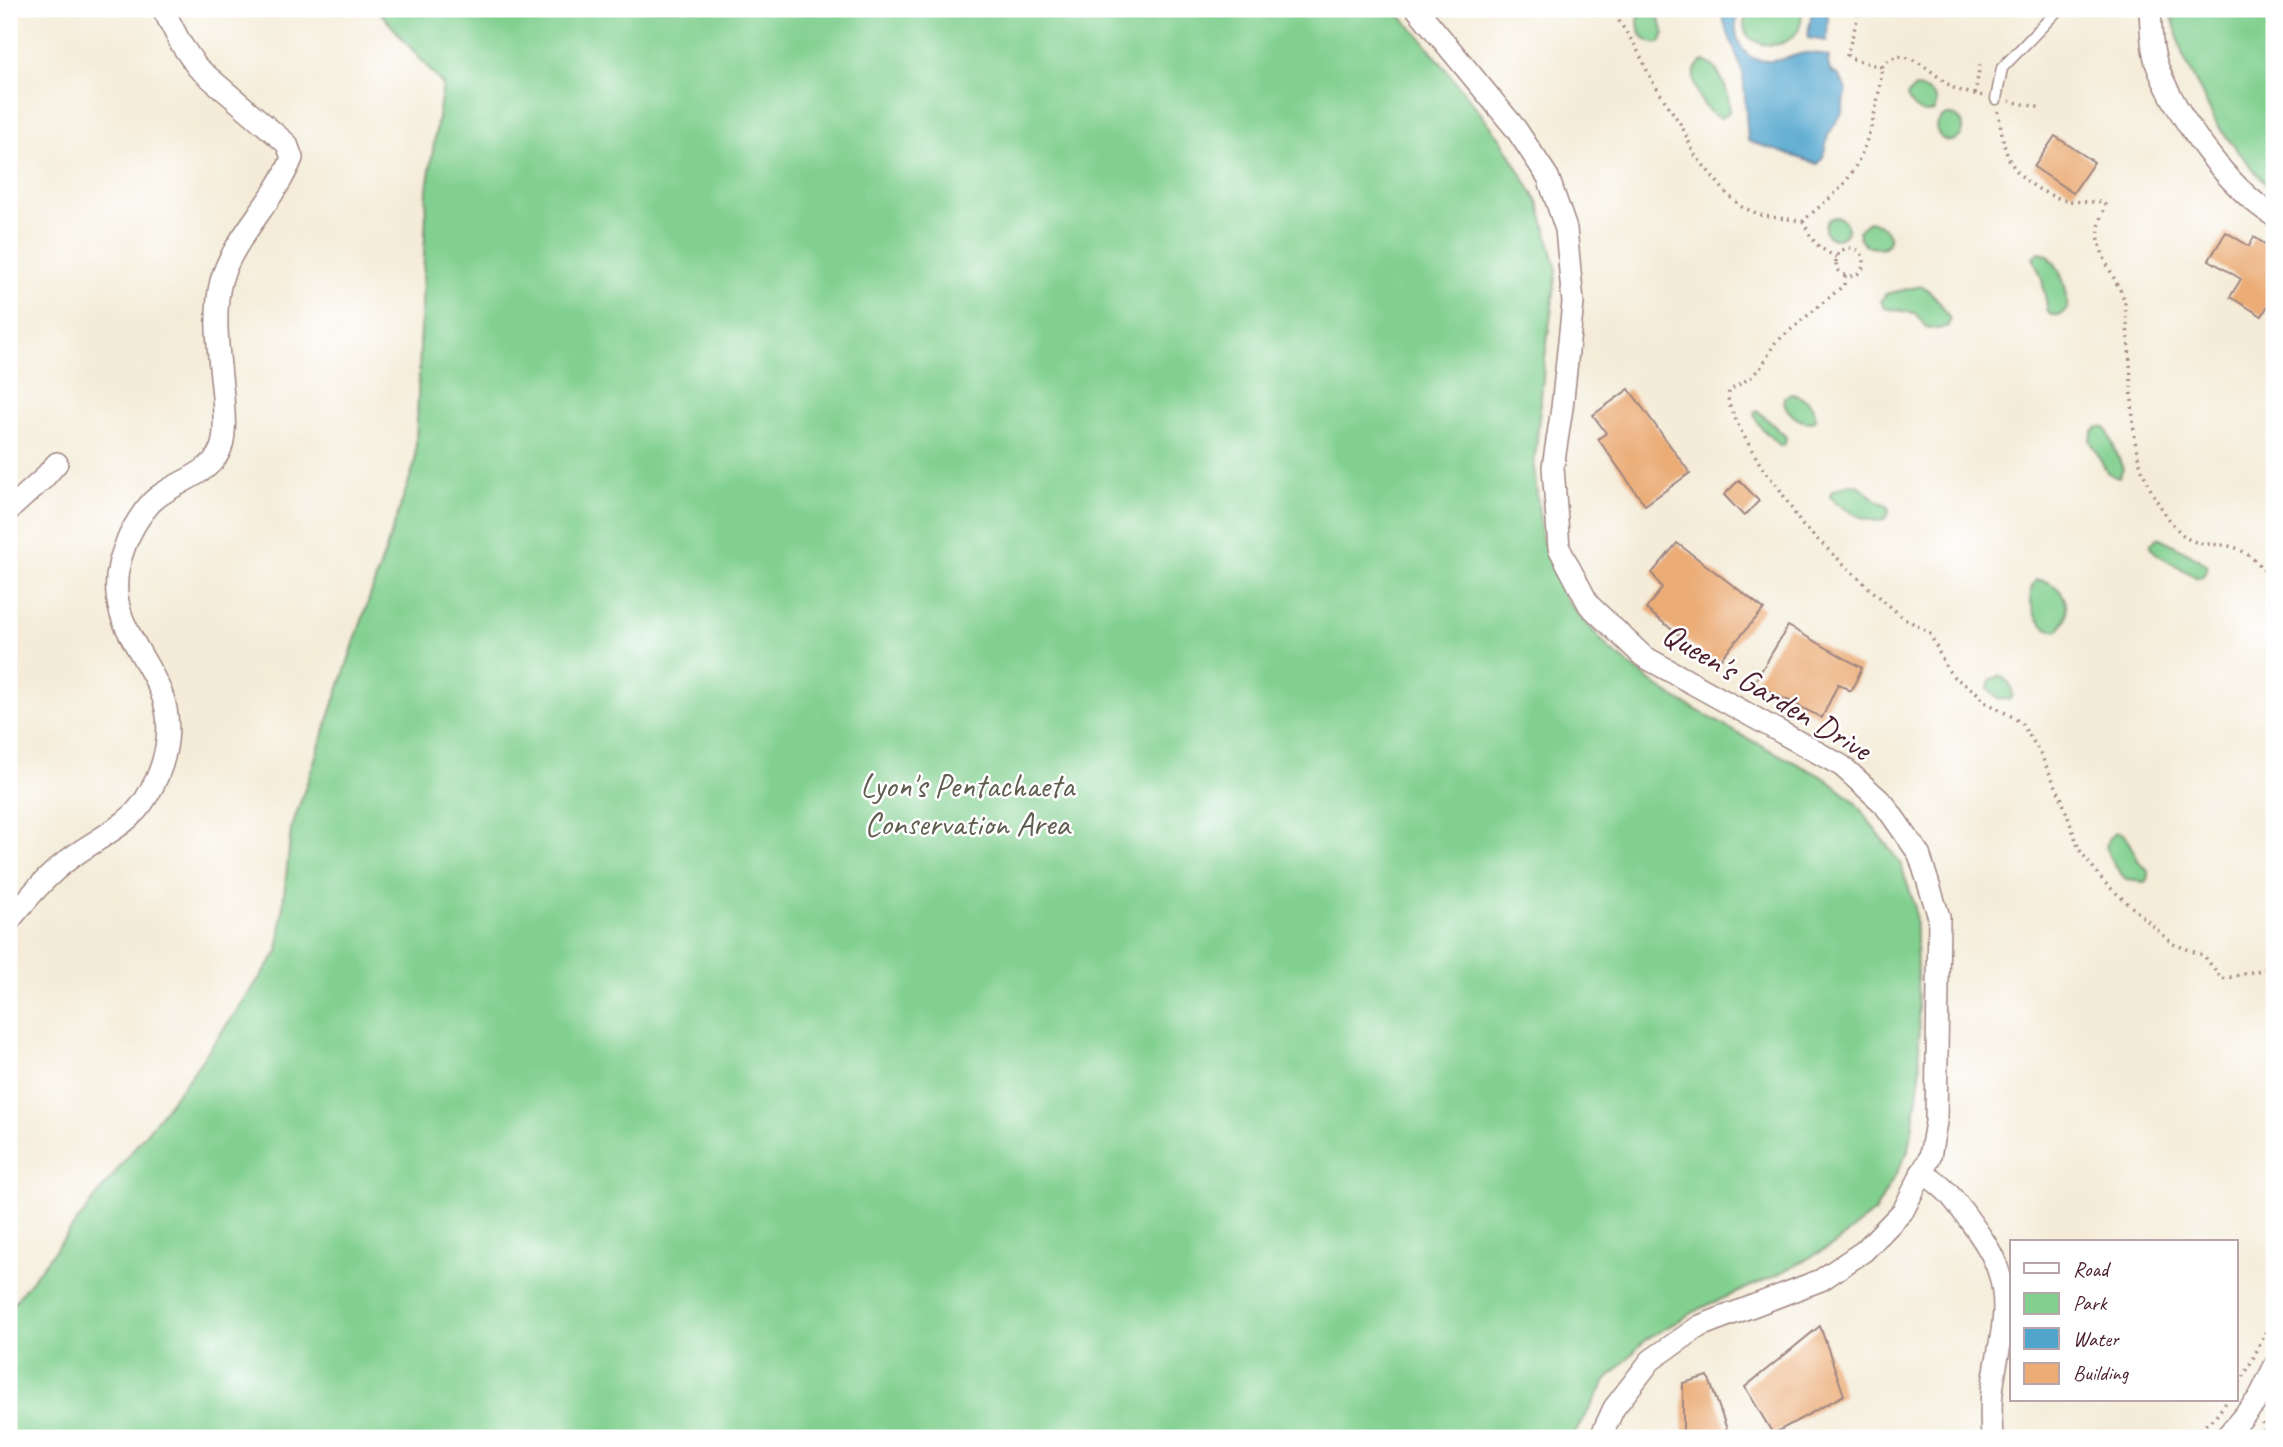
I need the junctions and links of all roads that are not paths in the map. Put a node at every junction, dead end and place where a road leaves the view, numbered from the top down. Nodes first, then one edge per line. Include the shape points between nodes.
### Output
1 (163, 9) edge
2 (1417, 9) edge
3 (2059, 9) edge
4 (2150, 9) edge
5 (1996, 99) road end
6 (2274, 216) edge
7 (57, 463) dead end
8 (9, 510) edge
9 (9, 921) edge
10 (1922, 1173) junction
11 (2274, 1367) edge
12 (1600, 1438) edge
13 (1992, 1438) edge
14 (2225, 1438) edge

1 - 9 street via 197,67 287,144 292,158 221,282 217,313 225,423 222,447 211,463 151,502 134,527 119,564 116,593 122,619 166,711 168,737 160,768 135,813 42,882
2 - 10 street, Queen's Garden Drive via 1516,129 1548,177 1566,229 1573,303 1553,467 1559,548 1590,604 1643,656 1842,766 1884,804 1919,854 1939,917 1936,1122
3 - 5 lane via 2001,68
4 - 6 street via 2157,66 2181,112 2240,189
7 - 8 street
10 - 12 street, Queen's Garden Drive via 1903,1211 1864,1251 1821,1280 1700,1326 1651,1360 1614,1408
10 - 13 street via 1945,1188 1987,1246 1999,1273 2005,1306 1992,1387
11 - 14 street via 2259,1398

